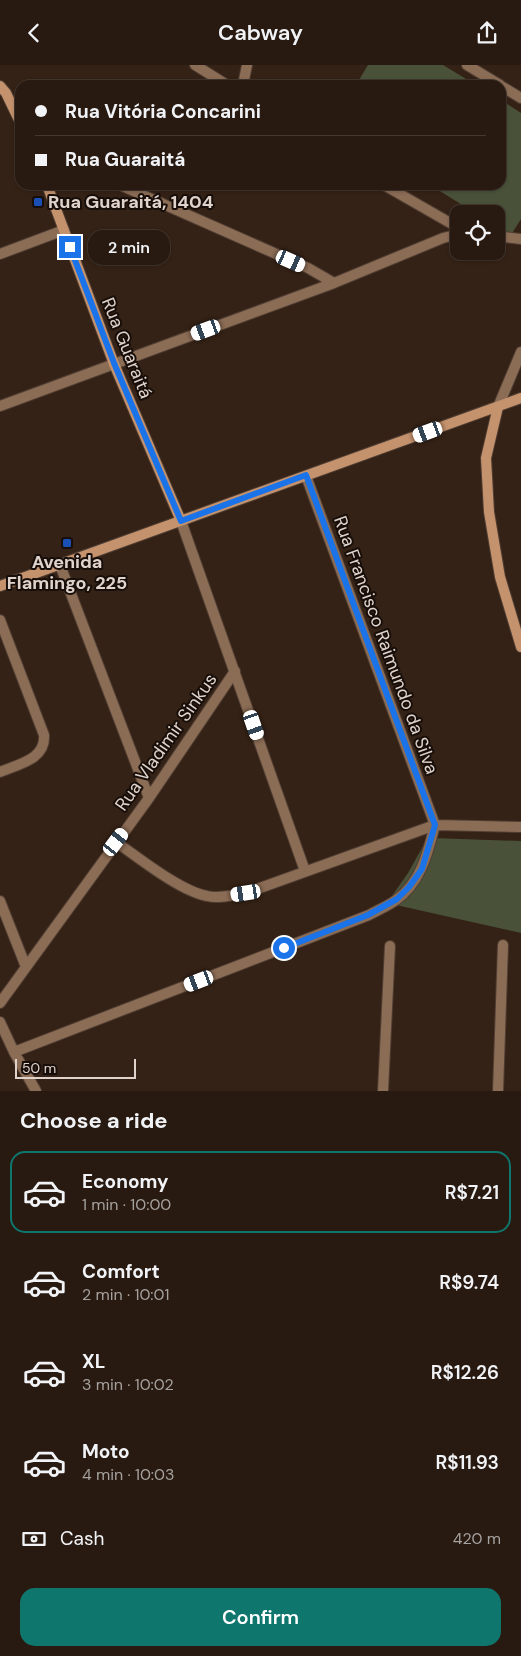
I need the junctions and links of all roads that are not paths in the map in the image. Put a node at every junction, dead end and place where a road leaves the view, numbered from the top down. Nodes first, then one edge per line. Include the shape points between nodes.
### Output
1 (195, 65) edge
2 (247, 65) edge
3 (467, 65) edge
4 (219, 80) edge
5 (245, 80) edge
6 (492, 80) edge
7 (506, 89) edge
8 (2, 91) edge
9 (521, 98) edge
10 (15, 113) edge
11 (49, 190) edge
12 (131, 190) edge
13 (393, 190) edge
14 (450, 223) edge
15 (64, 230) junction
16 (450, 236) edge
17 (505, 237) edge
18 (521, 239) edge
19 (0, 254) edge
20 (334, 283) junction
21 (521, 351) edge
22 (114, 363) junction
23 (521, 398) edge
24 (0, 407) edge
25 (498, 407) junction
26 (306, 475) junction
27 (181, 521) junction
28 (60, 565) junction
29 (0, 586) edge
30 (0, 620) edge
31 (521, 647) edge
32 (235, 671) junction
33 (0, 772) edge
34 (148, 798) junction
35 (435, 825) junction
36 (521, 827) edge
37 (116, 842) junction
38 (305, 871) junction
39 (0, 901) edge
40 (503, 945) dead end
41 (390, 946) dead end
42 (26, 967) junction
43 (0, 1003) edge
44 (0, 1022) edge
45 (14, 1052) junction
46 (36, 1091) edge
47 (383, 1091) edge
48 (498, 1091) edge

1 - 4 street
2 - 5 street
3 - 6 street
7 - 9 street
8 - 10 street
11 - 15 street, Rua Guaraitá
12 - 20 street via 308,268
13 - 14 street
15 - 19 street
15 - 22 street, Rua Guaraitá
16 - 20 street
17 - 18 street
20 - 22 street
21 - 25 street
22 - 24 street
22 - 27 street, Rua Guaraitá
23 - 25 street
25 - 26 street
25 - 31 street via 486,457 489,512 500,577
26 - 27 street
26 - 35 street, Rua Francisco Raimundo da Silva
27 - 28 street
27 - 32 street
28 - 29 street
28 - 34 street
30 - 33 street via 45,744 40,753
32 - 34 street, Rua Vladimir Sinkus
32 - 38 street
34 - 37 street, Rua Vladimir Sinkus
35 - 36 street
35 - 38 street
35 - 45 street via 422,869 409,887 397,899 368,915
37 - 38 street via 179,885 208,897 246,893
37 - 42 street, Rua Vladimir Sinkus
39 - 42 street
40 - 48 street
41 - 47 street
42 - 43 street, Rua Vladimir Sinkus
44 - 45 street
45 - 46 street

